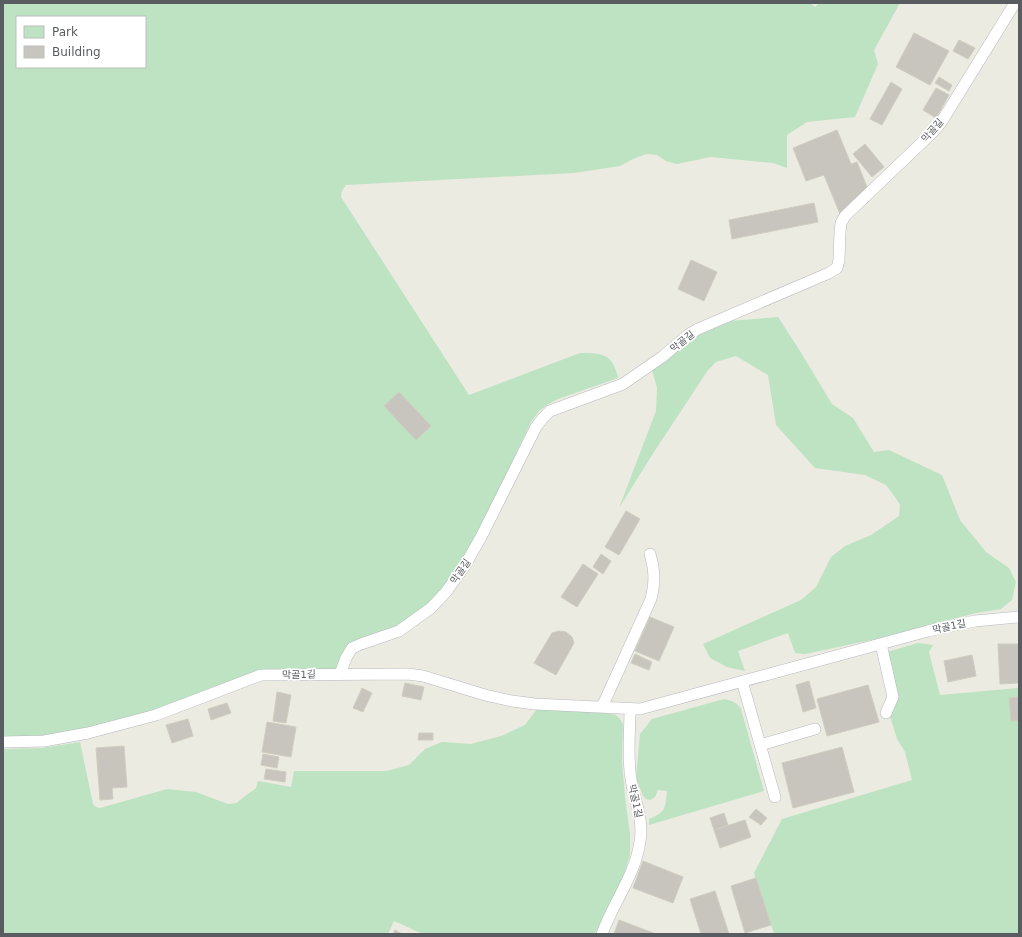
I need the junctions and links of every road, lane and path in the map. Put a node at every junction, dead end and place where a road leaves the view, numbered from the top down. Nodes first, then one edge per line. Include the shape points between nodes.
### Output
1 (1016, 3) edge
2 (650, 554) dead end
3 (1019, 617) edge
4 (880, 644) junction
5 (340, 674) junction
6 (742, 681) junction
7 (602, 707) junction
8 (630, 709) junction
9 (886, 714) dead end
10 (815, 729) dead end
11 (3, 742) edge
12 (760, 745) junction
13 (775, 797) dead end
14 (602, 934) edge

1 - 5 lane, 막골길 via 938,126 845,216 841,223 837,268 829,274 698,329 623,384 550,411 536,427 482,537 446,592 431,608 399,631 352,648
2 - 7 lane via 654,571 651,599
3 - 4 lane, 막골1길 via 975,621
4 - 6 lane, 막골1길
4 - 9 lane via 893,697
5 - 7 lane, 막골1길 via 408,674 512,701
5 - 11 lane, 막골1길 via 261,675 156,715 88,733 44,741
6 - 8 lane, 막골1길 via 640,709
6 - 12 lane
7 - 8 lane, 막골1길
8 - 14 lane, 막골1길 via 630,766 641,816 640,842 636,861
10 - 12 lane
12 - 13 lane

